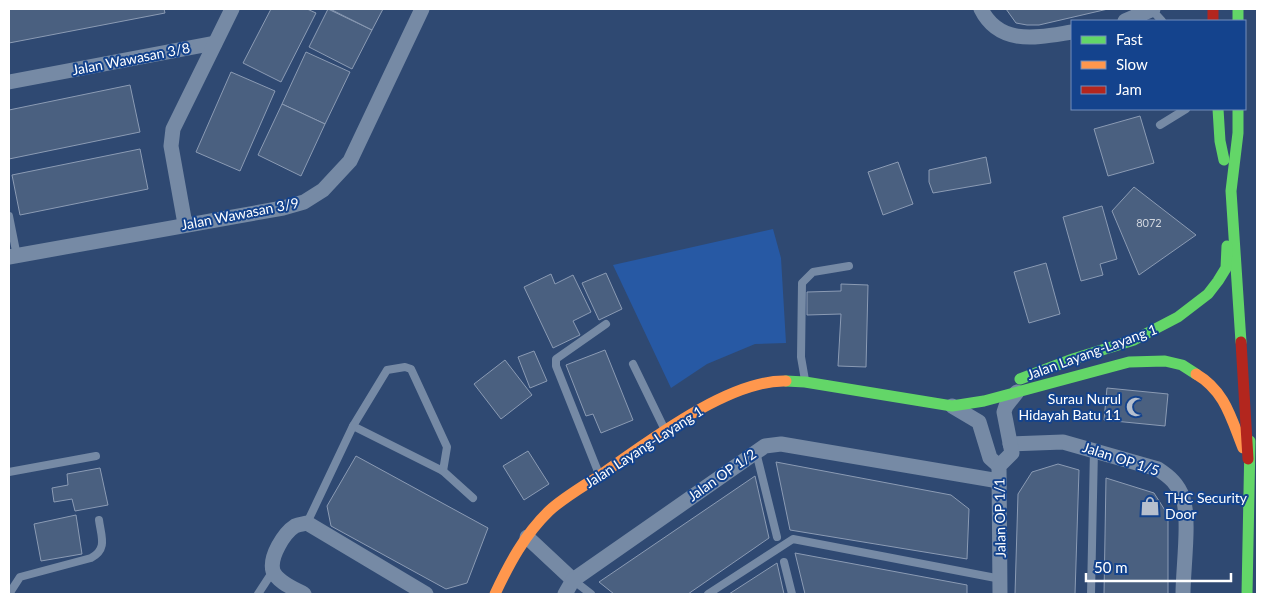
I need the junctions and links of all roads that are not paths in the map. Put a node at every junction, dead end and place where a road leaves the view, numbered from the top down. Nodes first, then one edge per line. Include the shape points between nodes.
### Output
1 (232, 9) edge
2 (422, 9) edge
3 (981, 9) edge
4 (1155, 13) edge
5 (1129, 20) edge
6 (1071, 32) edge
7 (215, 43) junction
8 (9, 82) edge
9 (1184, 110) edge
10 (1218, 110) edge
11 (1238, 110) edge
12 (1160, 125) dead end
13 (1220, 141) junction
14 (1231, 191) junction
15 (9, 216) edge
16 (186, 224) junction
17 (13, 256) edge
18 (849, 266) dead end
19 (606, 324) dead end
20 (633, 364) dead end
21 (806, 382) junction
22 (1256, 388) edge
23 (1017, 392) junction
24 (930, 402) junction
25 (952, 406) junction
26 (352, 426) junction
27 (665, 430) junction
28 (1010, 444) junction
29 (1094, 449) junction
30 (756, 452) junction
31 (96, 456) dead end
32 (1248, 459) junction
33 (443, 471) junction
34 (9, 472) edge
35 (599, 474) junction
36 (999, 474) junction
37 (473, 498) dead end
38 (98, 520) dead end
39 (307, 523) junction
40 (527, 537) junction
41 (777, 537) dead end
42 (784, 562) dead end
43 (273, 572) junction
44 (573, 580) junction
45 (1000, 587) edge
46 (9, 594) edge
47 (258, 594) edge
48 (304, 594) edge
49 (426, 594) edge
50 (495, 594) edge
51 (565, 594) edge
52 (591, 594) edge
53 (708, 594) edge
54 (792, 594) edge
55 (1091, 594) edge
56 (1183, 594) edge
57 (1247, 594) edge

1 - 7 street
2 - 16 street, Jalan Wawasan 3/9 via 350,161 324,190 304,202 283,208
3 - 6 street via 1000,31 1026,39
4 - 5 street
7 - 8 street, Jalan Wawasan 3/8
7 - 16 street via 173,128 171,146
9 - 12 lane
10 - 13 main road
11 - 14 main road
13 - 14 main road
13 - 24 main road, Jalan Layang-Layang 1 via 1226,268 1208,294 1178,317 1134,340 998,387
14 - 32 main road
15 - 17 lane
16 - 17 street, Jalan Wawasan 3/9
18 - 21 lane via 812,272 802,283 801,357
19 - 35 lane via 556,358 556,366
20 - 27 lane
21 - 24 main road, Jalan Layang-Layang 1
21 - 27 main road, Jalan Layang-Layang 1 via 755,384
22 - 32 main road
23 - 25 main road, Jalan Layang-Layang 1
23 - 28 street via 1004,412
23 - 32 main road, Jalan Layang-Layang 1 via 1129,362 1164,361 1182,365 1210,382 1221,395
24 - 25 main road, Jalan Layang-Layang 1
25 - 36 street, Jalan Layang-Layang 1 via 979,422 990,458
26 - 33 lane
26 - 33 lane via 387,370 411,369 447,447
26 - 39 lane
27 - 35 main road, Jalan Layang-Layang 1
28 - 29 street, Jalan OP 1/5 via 1063,442
28 - 36 street, Jalan OP 1/1 via 1012,454
29 - 55 lane
29 - 56 street, Jalan OP 1/5 via 1158,470 1171,477 1178,487 1185,518
30 - 36 street, Jalan OP 1/2 via 765,446 781,444
30 - 41 lane
30 - 44 street, Jalan OP 1/2
31 - 34 lane
32 - 57 main road
33 - 37 lane
35 - 40 main road, Jalan Layang-Layang 1 via 550,510
36 - 45 street, Jalan OP 1/1
38 - 46 lane via 101,552 91,558 20,576
39 - 43 street via 297,525 289,532 278,549
39 - 49 street
40 - 44 street
40 - 50 main road, Jalan Layang-Layang 1 via 506,568
42 - 54 lane
43 - 47 lane
43 - 48 street
44 - 51 street, Jalan OP 1/2
44 - 52 lane
45 - 53 lane via 793,539

